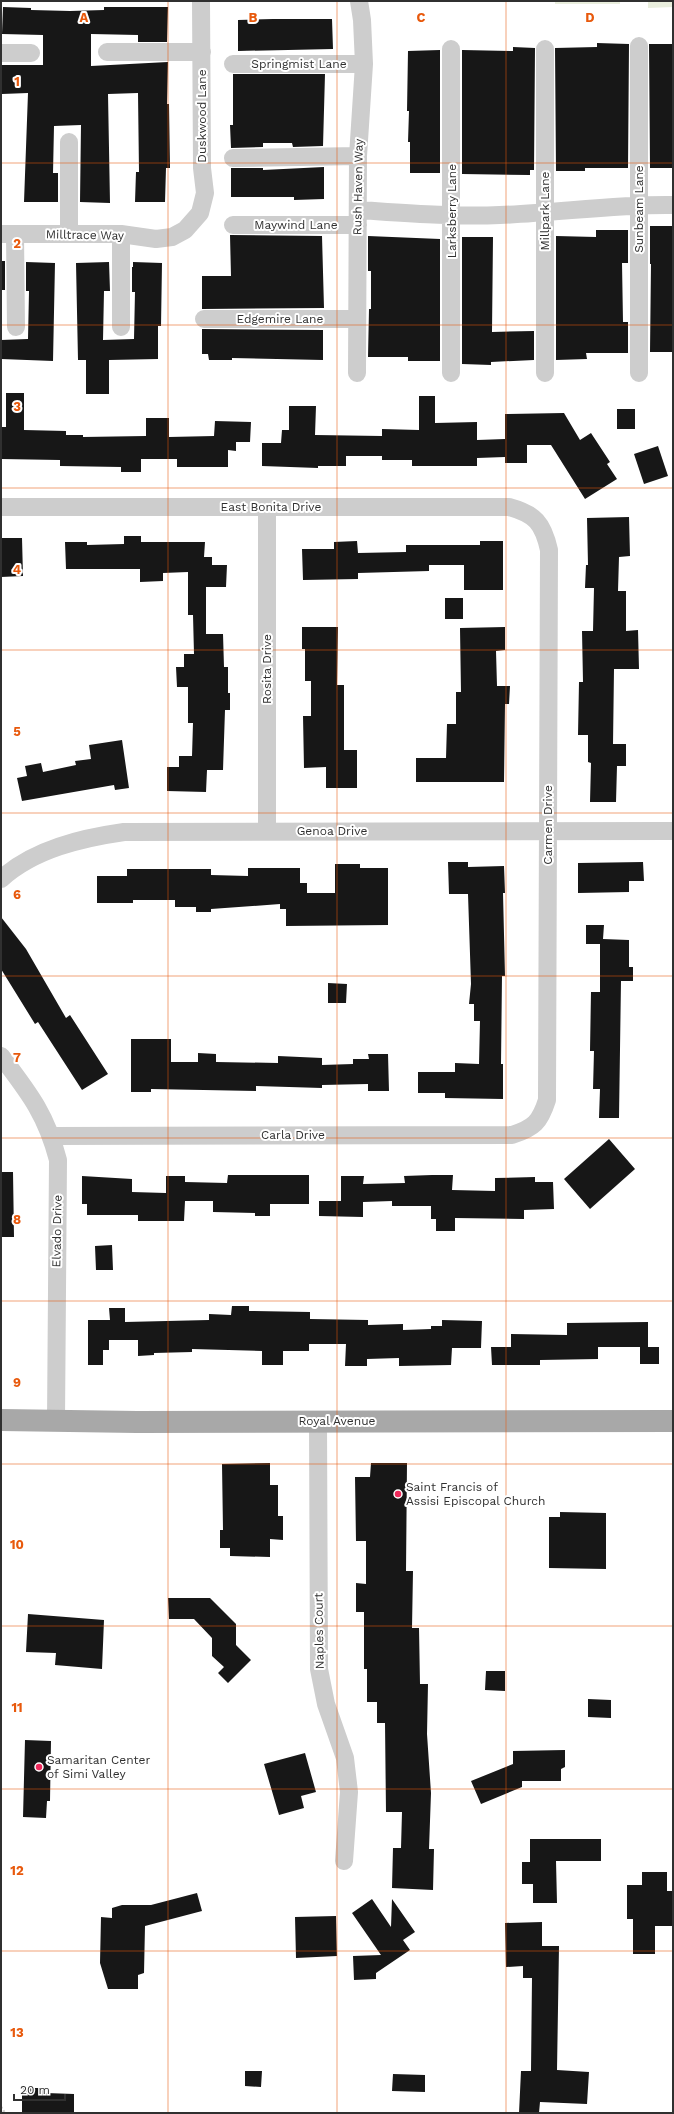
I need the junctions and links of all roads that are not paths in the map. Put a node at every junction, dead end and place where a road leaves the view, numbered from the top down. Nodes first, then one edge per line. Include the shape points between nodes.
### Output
1 (201, 1) edge
2 (359, 1) edge
3 (639, 46) dead end
4 (451, 49) dead end
5 (545, 49) dead end
6 (107, 52) dead end
7 (202, 52) junction
8 (1, 53) edge
9 (32, 53) dead end
10 (233, 64) dead end
11 (364, 64) junction
12 (69, 142) dead end
13 (358, 156) junction
14 (233, 158) dead end
15 (639, 204) junction
16 (673, 205) edge
17 (545, 212) junction
18 (452, 216) junction
19 (358, 217) junction
20 (233, 225) dead end
21 (189, 227) joint
22 (8, 234) edge
23 (70, 234) junction
24 (120, 234) junction
25 (204, 319) dead end
26 (357, 319) junction
27 (16, 327) dead end
28 (121, 327) dead end
29 (357, 373) dead end
30 (451, 373) dead end
31 (545, 373) dead end
32 (639, 373) dead end
33 (1, 507) edge
34 (267, 507) junction
35 (538, 521) joint
36 (267, 831) junction
37 (548, 831) junction
38 (673, 831) edge
39 (1, 879) edge
40 (1, 1056) edge
41 (532, 1126) joint
42 (52, 1136) junction
43 (1, 1420) edge
44 (56, 1421) junction
45 (318, 1421) junction
46 (673, 1421) edge
47 (344, 1861) dead end

1 - 7 street, Duskwood Lane
2 - 11 street, Rush Haven Way
3 - 15 street, Sunbeam Lane
4 - 18 street, Larksberry Lane
5 - 17 street, Millpark Lane
6 - 7 street
7 - 21 street, Duskwood Lane via 202,168 205,193 200,213
8 - 9 street
10 - 11 street, Springmist Lane
11 - 13 street, Rush Haven Way
12 - 23 street
13 - 14 street
13 - 19 street, Rush Haven Way
15 - 16 street, Maywind Lane
15 - 17 street, Maywind Lane
15 - 32 street, Sunbeam Lane
17 - 18 street, Maywind Lane
17 - 31 street, Millpark Lane
18 - 19 street, Maywind Lane
18 - 30 street, Larksberry Lane
19 - 20 street, Maywind Lane
19 - 26 street, Rush Haven Way
21 - 24 street, Milltrace Way via 172,237 156,239
22 - 23 street, Milltrace Way
22 - 27 street
23 - 24 street, Milltrace Way
24 - 28 street
25 - 26 street, Edgemire Lane
26 - 29 street, Rush Haven Way
33 - 34 street, East Bonita Drive
34 - 35 street, East Bonita Drive via 509,507 525,511
34 - 36 street, Rosita Drive
35 - 37 street, Carmen Drive via 545,533 549,550
36 - 37 street, Genoa Drive
36 - 39 street, Genoa Drive via 124,832 94,836 34,857
37 - 38 street, Genoa Drive
37 - 41 street, Carmen Drive via 547,1100 541,1117
40 - 42 street, Elvado Drive via 43,1115
41 - 42 street, Carla Drive via 528,1130 512,1135
42 - 44 street, Elvado Drive via 58,1160
43 - 44 main road, Royal Avenue
44 - 45 main road, Royal Avenue
45 - 46 main road, Royal Avenue
45 - 47 street, Naples Court via 319,1669 326,1704 345,1758 348,1785

